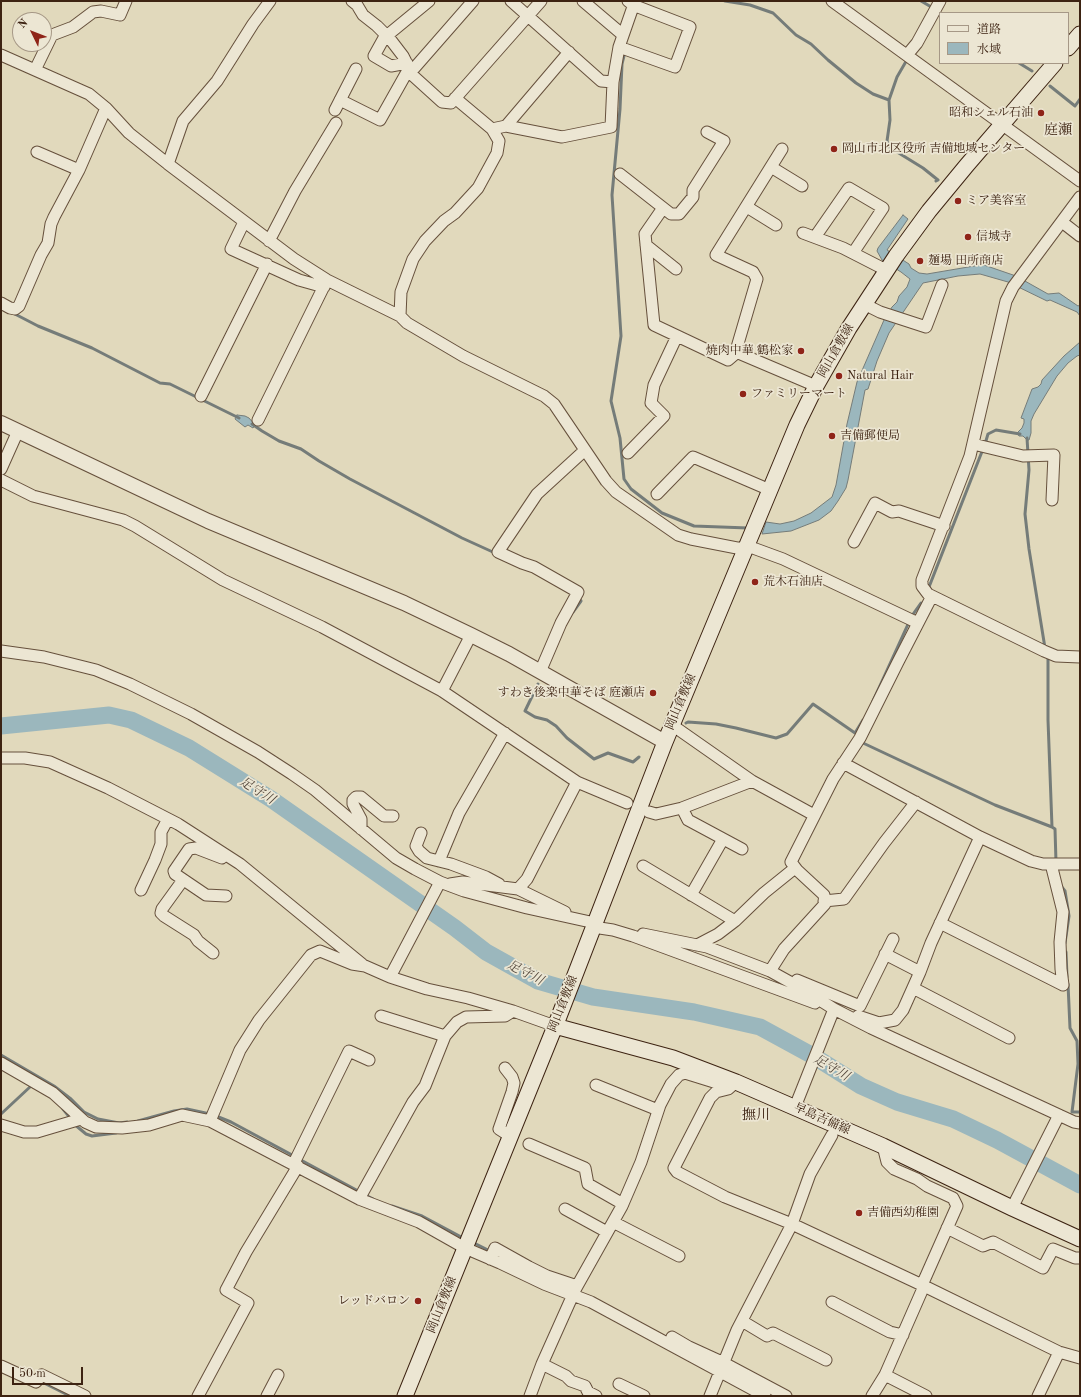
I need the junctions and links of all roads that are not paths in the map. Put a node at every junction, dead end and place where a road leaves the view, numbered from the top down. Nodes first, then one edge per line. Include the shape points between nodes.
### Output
1 (126, 1) edge
2 (270, 1) edge
3 (352, 1) edge
4 (429, 1) edge
5 (473, 1) edge
6 (511, 1) edge
7 (541, 1) edge
8 (583, 1) edge
9 (832, 1) edge
10 (635, 4) edge
11 (936, 6) edge
12 (528, 15) junction
13 (1080, 34) edge
14 (386, 35) junction
15 (623, 35) junction
16 (1069, 47) edge
17 (623, 48) junction
18 (568, 52) junction
19 (1, 55) edge
20 (908, 56) junction
21 (1054, 64) edge
22 (356, 69) dead end
23 (408, 69) junction
24 (35, 70) junction
25 (613, 82) junction
26 (455, 98) junction
27 (106, 108) junction
28 (336, 123) dead end
29 (1002, 124) junction
30 (506, 126) junction
31 (492, 129) junction
32 (707, 132) dead end
33 (782, 149) dead end
34 (37, 152) dead end
35 (168, 164) junction
36 (771, 167) junction
37 (79, 170) junction
38 (620, 174) dead end
39 (1080, 181) edge
40 (802, 186) dead end
41 (1080, 197) edge
42 (746, 207) junction
43 (664, 208) junction
44 (244, 222) junction
45 (1062, 222) junction
46 (776, 225) dead end
47 (803, 233) dead end
48 (1080, 236) edge
49 (815, 237) junction
50 (269, 240) junction
51 (646, 245) junction
52 (853, 253) junction
53 (267, 264) junction
54 (890, 264) junction
55 (676, 269) dead end
56 (326, 283) junction
57 (942, 285) dead end
58 (1, 303) edge
59 (864, 304) junction
60 (400, 316) junction
61 (677, 336) junction
62 (736, 352) junction
63 (816, 386) junction
64 (201, 396) dead end
65 (258, 420) dead end
66 (1, 423) edge
67 (18, 431) junction
68 (980, 446) junction
69 (585, 450) junction
70 (628, 452) dead end
71 (1, 469) edge
72 (1, 480) edge
73 (770, 490) junction
74 (657, 494) dead end
75 (1052, 500) dead end
76 (944, 526) junction
77 (854, 542) dead end
78 (747, 543) junction
79 (932, 596) junction
80 (913, 621) junction
81 (471, 635) junction
82 (1, 651) edge
83 (1080, 657) edge
84 (540, 672) junction
85 (442, 691) junction
86 (672, 726) junction
87 (505, 733) junction
88 (665, 742) junction
89 (1, 758) edge
90 (843, 763) junction
91 (752, 781) junction
92 (577, 782) junction
93 (916, 802) junction
94 (627, 803) dead end
95 (682, 808) junction
96 (650, 812) dead end
97 (814, 815) junction
98 (393, 816) dead end
99 (168, 819) junction
100 (361, 829) junction
101 (421, 833) dead end
102 (980, 837) junction
103 (723, 839) junction
104 (742, 849) dead end
105 (439, 861) junction
106 (240, 864) junction
107 (1054, 864) junction
108 (1080, 864) edge
109 (643, 866) dead end
110 (795, 868) junction
111 (183, 880) junction
112 (441, 884) junction
113 (504, 887) junction
114 (518, 889) junction
115 (141, 890) dead end
116 (691, 895) junction
117 (226, 896) dead end
118 (824, 901) junction
119 (735, 921) junction
120 (940, 923) junction
121 (590, 926) junction
122 (613, 930) junction
123 (893, 939) dead end
124 (697, 945) junction
125 (213, 953) dead end
126 (885, 954) junction
127 (365, 966) junction
128 (772, 972) junction
129 (920, 972) junction
130 (391, 975) junction
131 (913, 988) junction
132 (513, 1011) junction
133 (833, 1012) junction
134 (381, 1016) dead end
135 (556, 1022) junction
136 (445, 1036) junction
137 (1009, 1038) dead end
138 (369, 1060) dead end
139 (1, 1063) edge
140 (505, 1068) dead end
141 (596, 1085) dead end
142 (733, 1085) junction
143 (795, 1105) junction
144 (658, 1110) junction
145 (1058, 1116) junction
146 (212, 1117) junction
147 (75, 1120) junction
148 (1080, 1123) edge
149 (1, 1125) edge
150 (832, 1135) dead end
151 (510, 1136) junction
152 (529, 1144) dead end
153 (883, 1146) junction
154 (296, 1164) junction
155 (361, 1195) junction
156 (623, 1204) junction
157 (1013, 1206) junction
158 (564, 1209) dead end
159 (792, 1224) junction
160 (610, 1227) junction
161 (947, 1228) junction
162 (1080, 1239) edge
163 (467, 1243) junction
164 (679, 1256) dead end
165 (1080, 1258) edge
166 (923, 1286) junction
167 (575, 1290) junction
168 (832, 1302) dead end
169 (742, 1321) junction
170 (903, 1335) junction
171 (672, 1337) dead end
172 (1060, 1352) junction
173 (1079, 1354) edge
174 (826, 1360) dead end
175 (542, 1364) junction
176 (1, 1366) edge
177 (722, 1367) junction
178 (278, 1375) dead end
179 (885, 1375) junction
180 (619, 1384) dead end
181 (85, 1396) edge
182 (198, 1396) edge
183 (267, 1396) edge
184 (405, 1396) edge
185 (530, 1396) edge
186 (596, 1396) edge
187 (644, 1396) edge
188 (710, 1396) edge
189 (764, 1396) edge
190 (786, 1396) edge
191 (872, 1396) edge
192 (926, 1396) edge
193 (1038, 1396) edge

1 - 24 street via 120,15 93,12 73,27 52,35
2 - 35 street via 217,81 183,121
3 - 14 street via 358,5 363,15
4 - 14 street
5 - 23 street
6 - 12 street
7 - 12 street
8 - 15 street
9 - 20 street
10 - 15 street
10 - 17 street via 690,27 675,67
11 - 20 street
12 - 18 street
12 - 26 street
13 - 16 main road
14 - 23 street via 403,56
14 - 23 street via 374,56 391,66
15 - 17 street
17 - 25 street
18 - 25 street via 601,81
18 - 30 street
19 - 24 street
20 - 29 street
21 - 29 main road, 岡山倉敷線
22 - 23 street via 338,105 380,120
23 - 26 street via 442,102 451,103
24 - 27 street via 89,94
25 - 30 street via 611,127 562,137
26 - 31 street
27 - 35 street via 129,133
27 - 37 street
28 - 50 street
29 - 39 street
29 - 54 main road, 岡山倉敷線 via 929,211
30 - 31 street
31 - 60 street via 498,141 497,153 478,188 425,241 413,259 401,292
32 - 43 street via 724,141 693,190 693,196 679,214 672,214
33 - 36 street
34 - 37 street
35 - 44 street
36 - 40 street
36 - 42 street
37 - 58 street via 54,217 48,243 19,306 15,309
38 - 43 street
41 - 45 street
42 - 46 street
42 - 62 street via 716,256 753,272 757,279
43 - 51 street via 645,234
44 - 50 street
44 - 53 street via 231,249
45 - 48 street
45 - 68 street via 1013,287 1006,301
47 - 49 street
49 - 52 street
49 - 52 street via 849,188 883,208
50 - 56 street
51 - 55 street
51 - 61 street via 654,325
52 - 54 street
53 - 56 street via 299,280
53 - 64 street
54 - 59 main road, 岡山倉敷線
56 - 60 street
56 - 65 street
57 - 59 street via 926,327
59 - 63 main road, 岡山倉敷線
60 - 69 street via 412,327 456,352 544,396 554,404
61 - 62 street via 728,360
61 - 70 street via 654,385 651,403 664,416
62 - 63 street
63 - 73 main road, 岡山倉敷線 via 788,444
66 - 67 street
67 - 71 street
67 - 81 street via 208,521
68 - 75 street via 1030,456 1054,455
68 - 76 street via 970,456
69 - 78 street via 606,482 616,492 678,535 737,548
69 - 84 street via 537,494 498,552 534,567 578,592 560,623
72 - 85 street via 33,496 123,520 223,580 322,627
73 - 74 street via 693,457
73 - 78 main road, 岡山倉敷線
76 - 77 street via 899,511 892,512 875,502
76 - 79 street via 922,580 922,586
78 - 80 street
78 - 86 main road, 岡山倉敷線
79 - 80 street
79 - 83 street via 1047,652 1059,656
80 - 90 street via 860,738
81 - 84 street
81 - 85 street
82 - 100 street via 44,657 96,670 158,697 281,766 315,790
84 - 88 street
85 - 87 street
86 - 88 main road, 岡山倉敷線
86 - 91 street
87 - 92 street
87 - 105 street via 459,813
88 - 121 main road, 岡山倉敷線
89 - 99 street via 50,762
90 - 93 street
90 - 97 street
91 - 95 street
91 - 97 street
92 - 94 street
92 - 114 street via 527,879
93 - 102 street
93 - 118 street via 844,899
95 - 96 street via 656,814
95 - 103 street via 688,820
97 - 110 street via 791,862
98 - 100 street via 384,816 361,797 356,797 353,804 361,819
99 - 106 street
99 - 115 street via 161,832 162,844
100 - 112 street via 396,858
101 - 105 street via 416,846 419,852 427,858
102 - 107 street via 1031,861
102 - 120 street
103 - 104 street
103 - 116 street
105 - 113 street via 486,877
106 - 111 street via 196,848 189,849 174,871
106 - 127 street
107 - 108 street
107 - 120 street via 1063,912 1060,942 1063,985
109 - 116 street
110 - 118 street via 824,895
110 - 119 street
111 - 117 street via 206,895
111 - 125 street via 161,913 194,935
112 - 113 street via 463,882
112 - 121 street
112 - 130 street
113 - 114 street
114 - 121 street
116 - 119 street
118 - 128 street via 825,904 784,949
119 - 124 street
120 - 129 street
121 - 122 street
121 - 135 main road, 岡山倉敷線
122 - 124 street
122 - 133 street
123 - 126 street
124 - 128 street
126 - 128 street via 860,1006
126 - 129 street
127 - 130 street
127 - 146 street via 352,964 320,951 311,955 259,1020 240,1050
128 - 133 street via 800,987
129 - 131 street
130 - 132 street via 427,989
131 - 133 street via 903,1010 895,1020 879,1023
131 - 137 street
132 - 135 street
132 - 136 street via 505,1016 466,1017 457,1022
133 - 143 street
133 - 145 street
134 - 136 street
135 - 142 main road, 早島吉備線 via 673,1058
135 - 151 main road, 岡山倉敷線
136 - 155 street via 425,1086 413,1102
138 - 154 street via 349,1051
139 - 147 street via 57,1096
140 - 151 street via 514,1083 499,1129
141 - 144 street
142 - 143 main road, 早島吉備線
142 - 144 street via 686,1073 679,1075 671,1084
142 - 159 street via 716,1092 710,1098 674,1168 725,1197
143 - 153 main road, 早島吉備線
144 - 156 street via 641,1162
145 - 148 street
145 - 157 street
146 - 147 street via 182,1114 149,1125 122,1128 103,1128
146 - 154 street
147 - 149 street via 37,1132 24,1132
150 - 159 street via 810,1174
151 - 163 main road, 岡山倉敷線
152 - 156 street via 585,1168 588,1184
153 - 157 main road, 早島吉備線
153 - 161 street via 887,1162 894,1169 953,1198 957,1206
154 - 155 street
154 - 182 street via 226,1290 248,1303
155 - 163 street
156 - 160 street
157 - 162 main road, 早島吉備線
158 - 160 street
159 - 166 street
159 - 169 street
160 - 164 street
160 - 167 street
161 - 165 street via 983,1246 993,1242 1042,1268 1053,1249
161 - 166 street
163 - 167 street via 492,1255 495,1248
163 - 184 main road, 岡山倉敷線
166 - 170 street
166 - 172 street
167 - 175 street
167 - 177 street via 591,1302
168 - 170 street via 890,1332
169 - 174 street via 767,1336 773,1333
169 - 177 street
170 - 179 street
171 - 177 street
172 - 173 street
172 - 193 street
175 - 185 street
175 - 186 street via 585,1386 588,1392
176 - 181 street via 36,1382 42,1375
177 - 188 street
177 - 189 street
177 - 190 street
178 - 183 street
179 - 191 street
179 - 192 street
180 - 187 street

